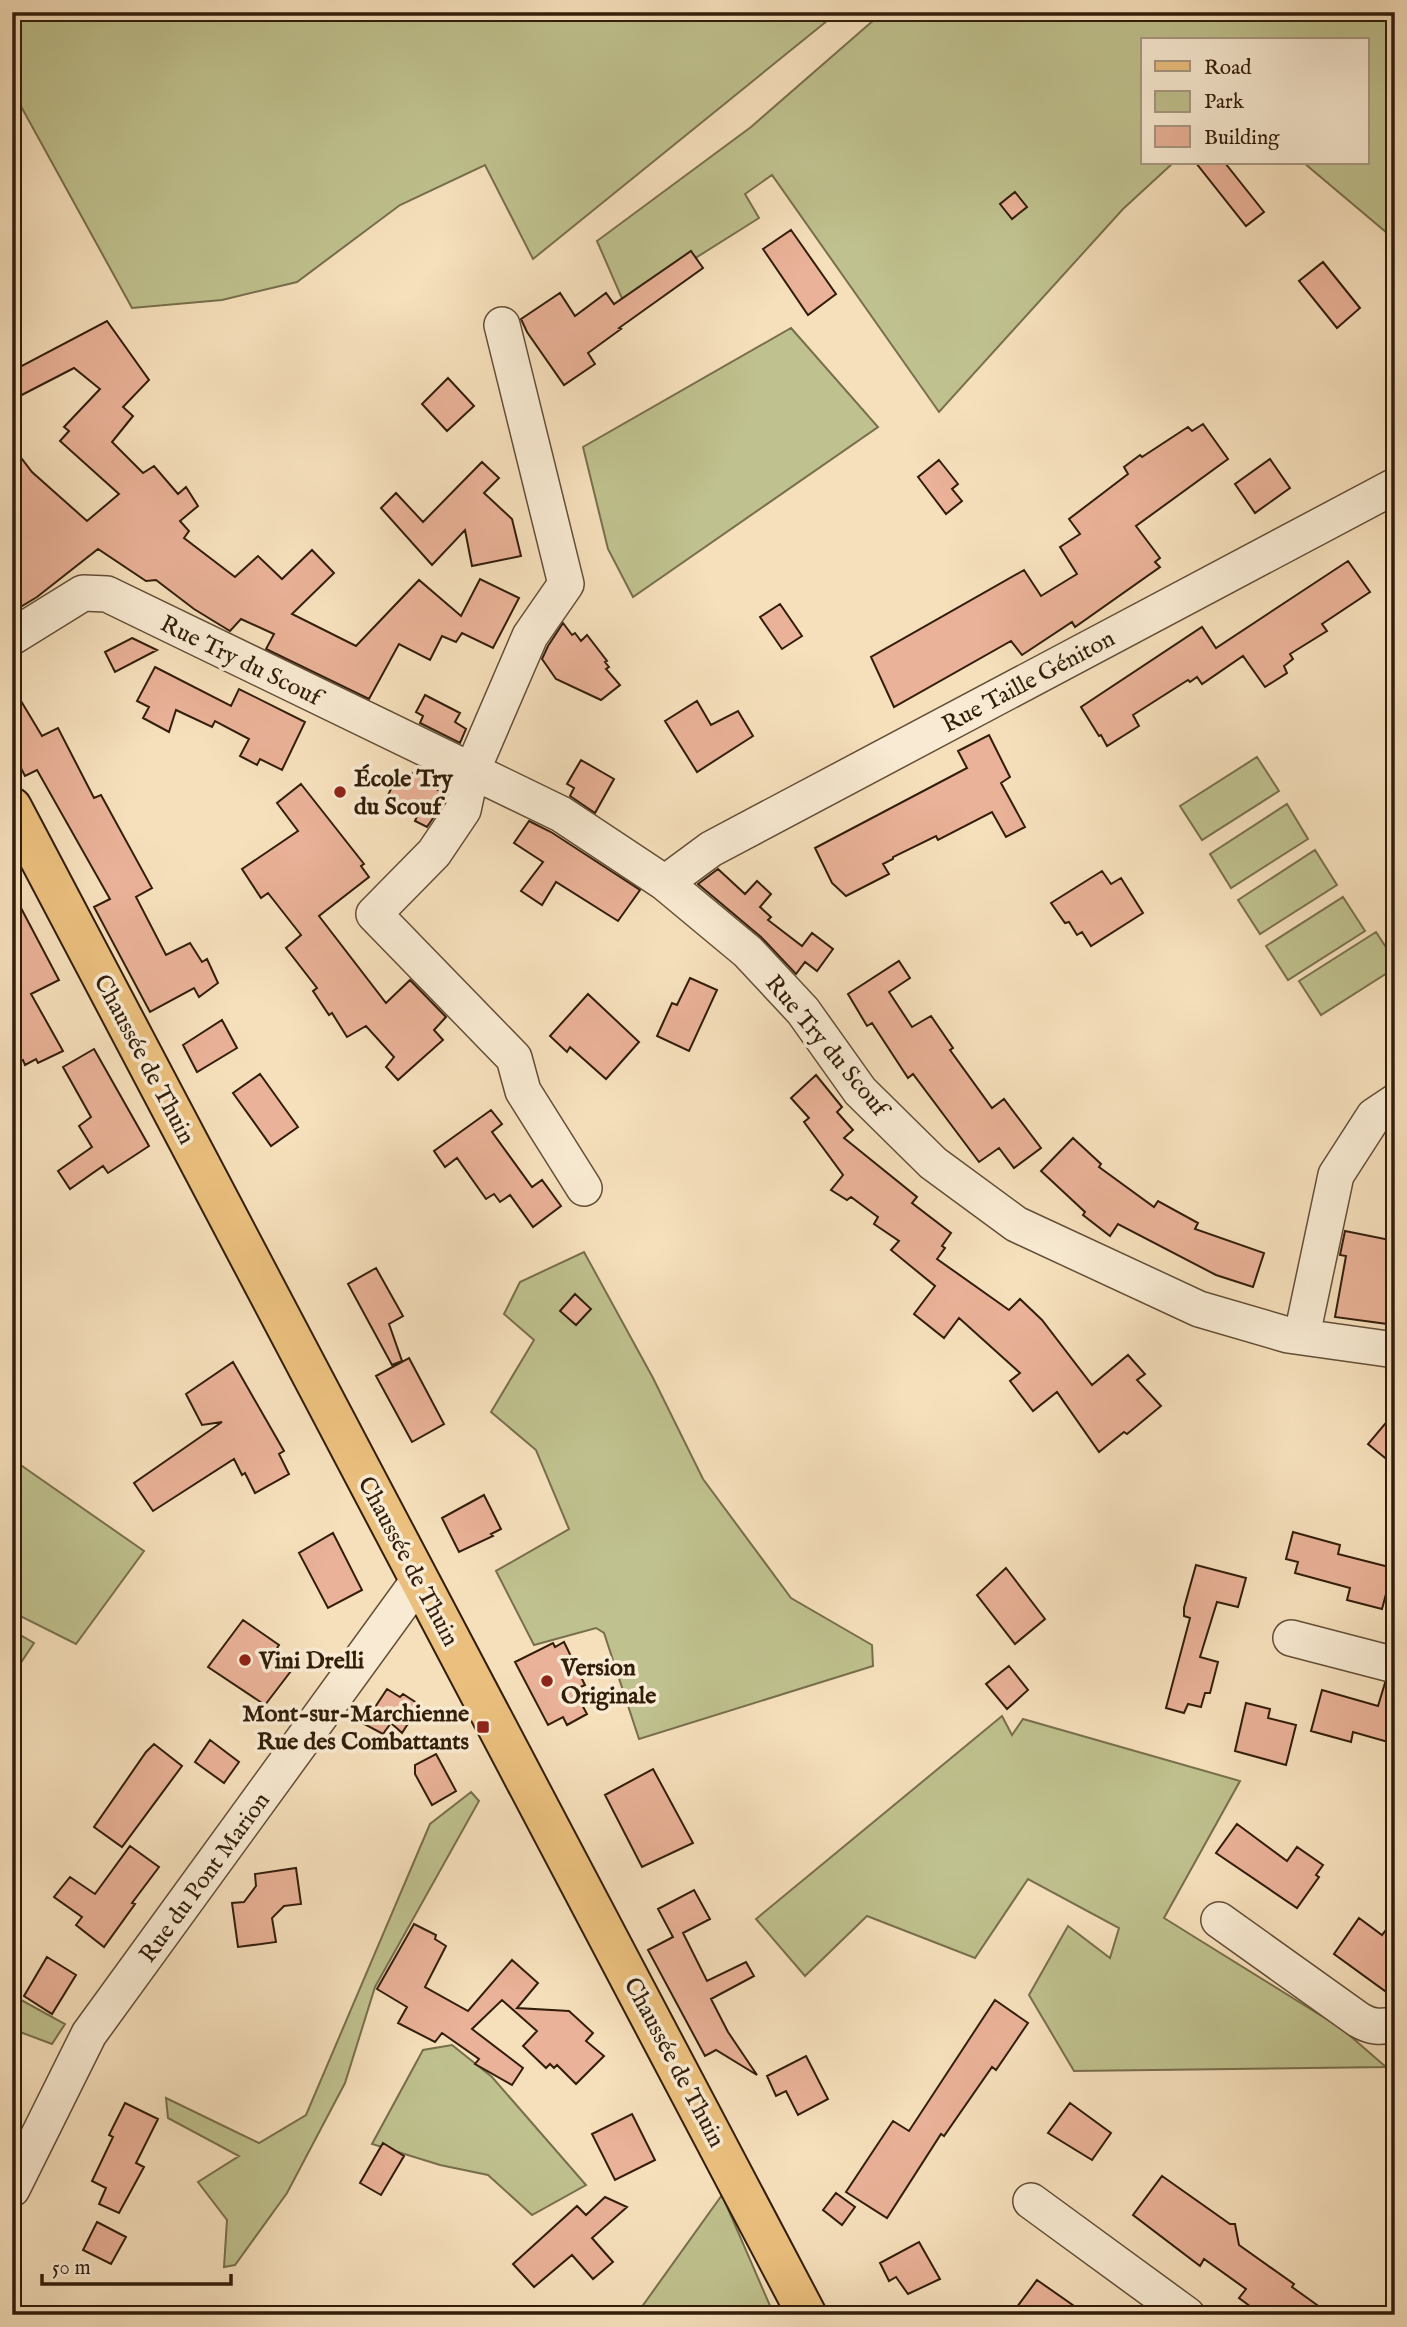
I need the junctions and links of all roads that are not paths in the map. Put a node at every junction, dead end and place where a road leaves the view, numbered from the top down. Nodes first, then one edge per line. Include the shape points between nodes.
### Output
1 (502, 325) dead end
2 (1395, 486) edge
3 (12, 637) edge
4 (471, 773) junction
5 (12, 807) edge
6 (665, 883) junction
7 (1395, 1102) edge
8 (584, 1188) dead end
9 (1302, 1335) junction
10 (1395, 1350) edge
11 (419, 1580) junction
12 (1291, 1638) dead end
13 (1395, 1664) edge
14 (1219, 1920) dead end
15 (1395, 2024) edge
16 (12, 2189) edge
17 (1031, 2201) dead end
18 (807, 2315) edge
19 (1187, 2315) edge

1 - 4 street via 566,583 530,636
2 - 6 street, Rue Taille Géniton via 711,849
3 - 4 street, Rue Try du Scouf via 83,593 107,594
4 - 6 street, Rue Try du Scouf via 561,814
4 - 8 street via 463,810 434,853 374,914 514,1058 523,1091
5 - 11 main road, Chaussée de Thuin
6 - 9 street, Rue Try du Scouf via 748,952 803,1011 860,1091 933,1163 1016,1224 1199,1309
7 - 9 street via 1374,1116 1336,1175
9 - 10 street, Rue Try du Scouf
11 - 16 street, Rue du Pont Marion via 89,2034
11 - 18 main road, Chaussée de Thuin
12 - 13 street
14 - 15 street via 1359,2020 1370,2026
17 - 19 street

